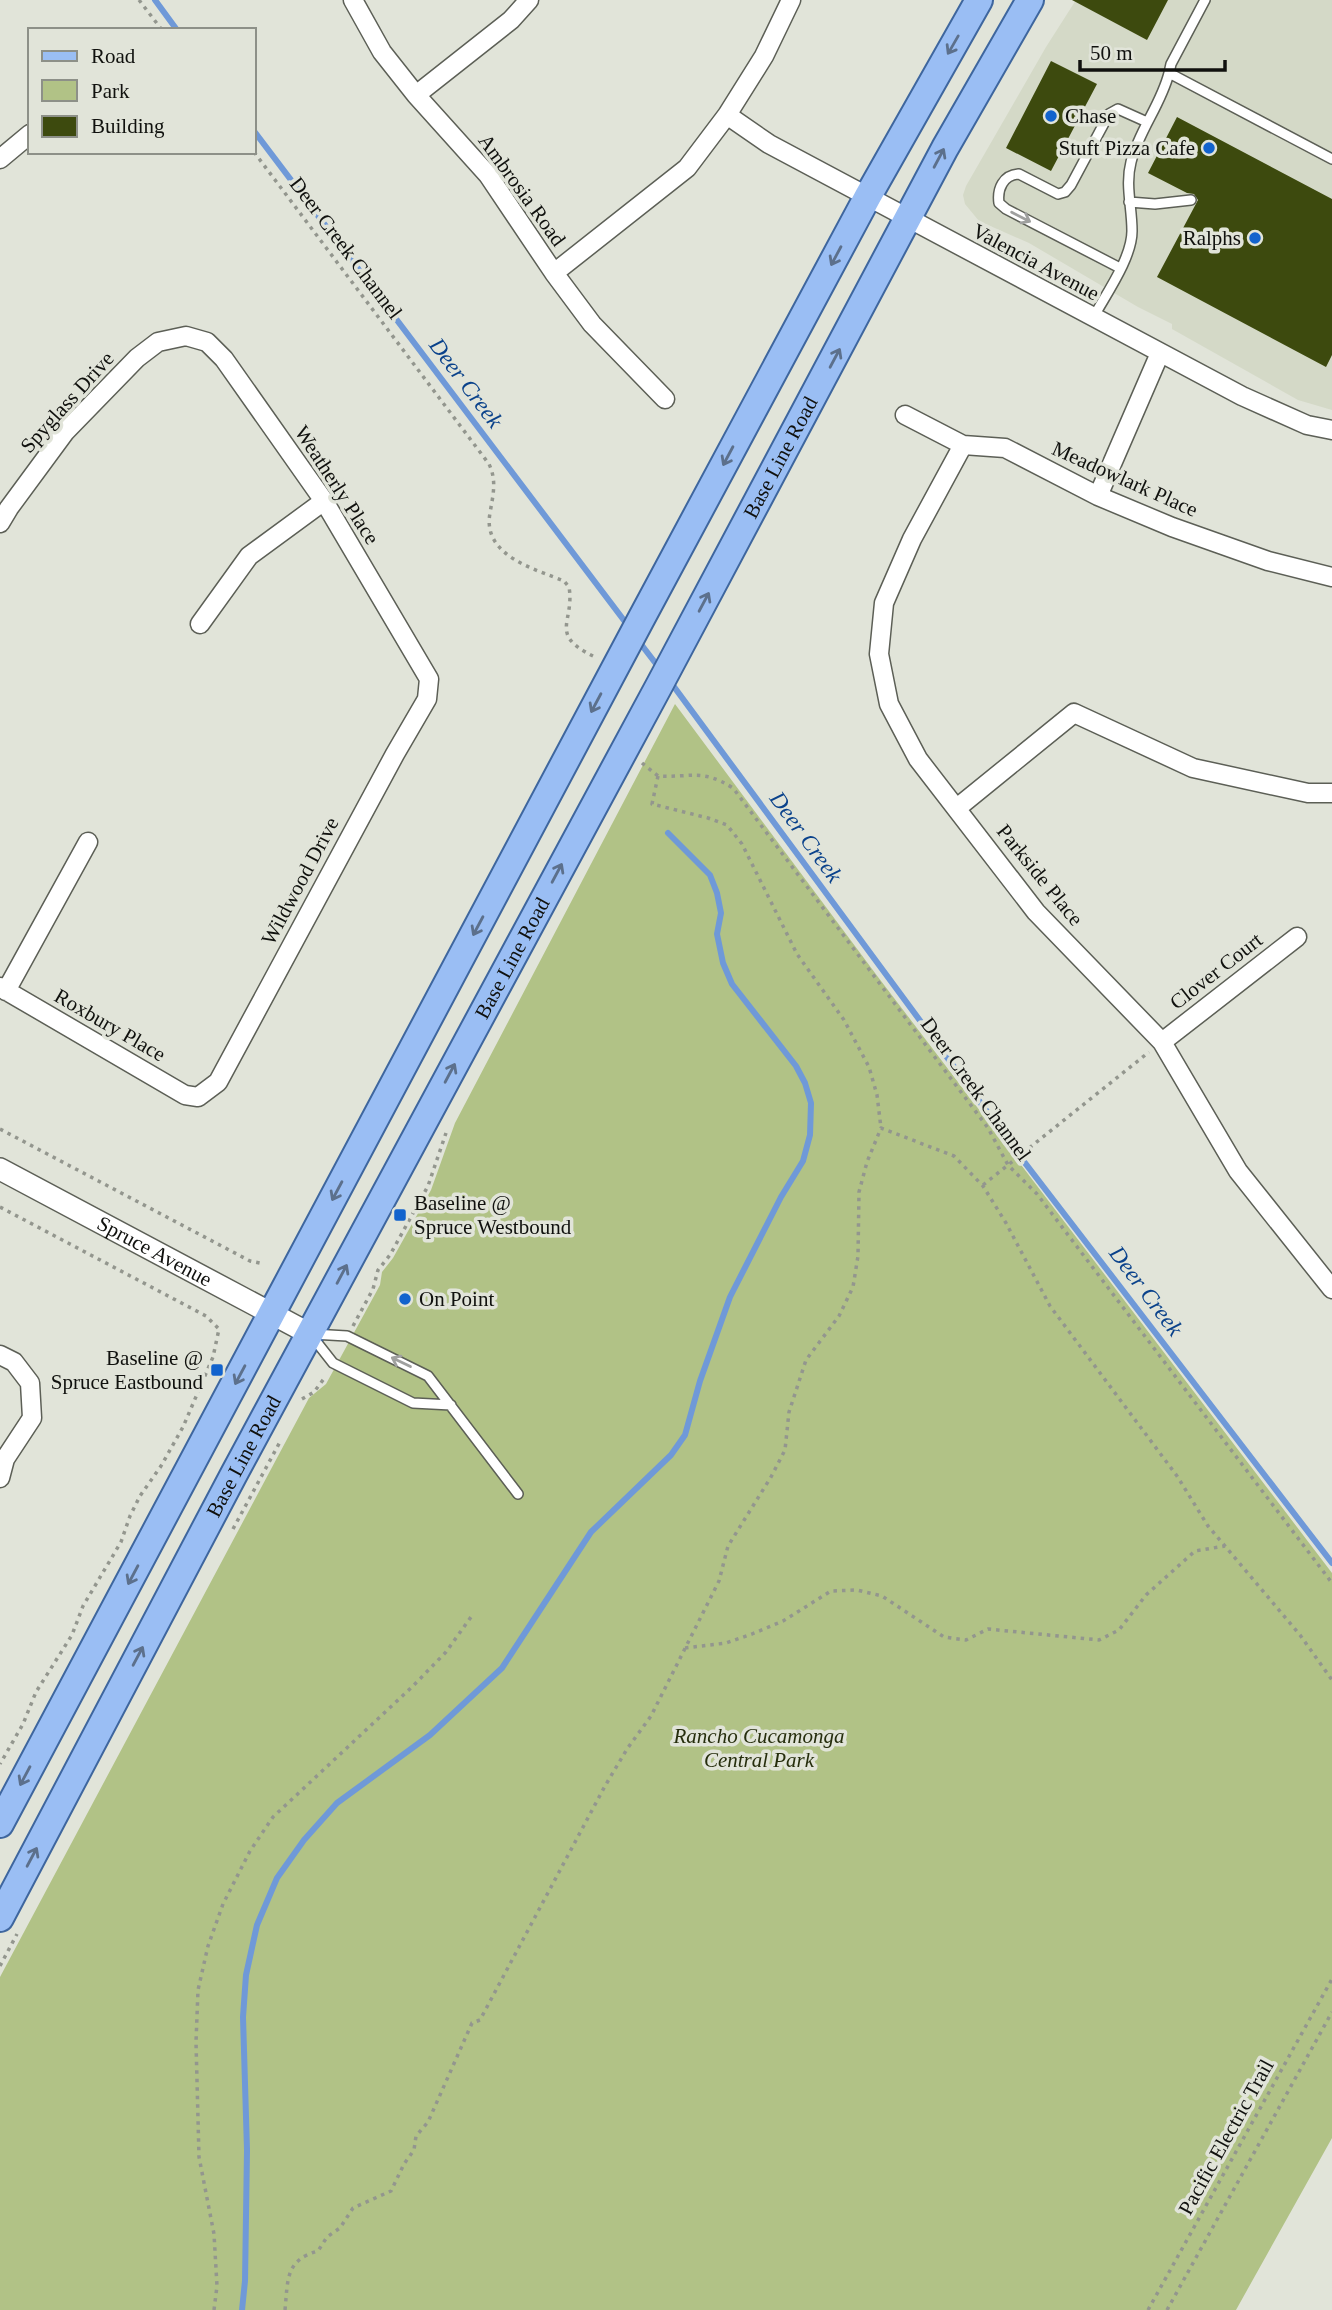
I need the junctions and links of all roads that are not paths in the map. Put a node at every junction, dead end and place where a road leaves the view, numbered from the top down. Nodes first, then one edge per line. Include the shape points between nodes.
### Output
1 (353, 0) edge
2 (529, 0) edge
3 (791, 0) edge
4 (979, 0) edge
5 (1030, 0) edge
6 (1205, 0) edge
7 (1169, 73) junction
8 (416, 94) junction
9 (727, 115) junction
10 (1147, 122) junction
11 (28, 136) edge
12 (0, 159) edge
13 (1332, 159) edge
14 (868, 196) junction
15 (1191, 200) dead end
16 (1129, 202) junction
17 (907, 218) junction
18 (1120, 268) junction
19 (554, 273) junction
20 (1093, 318) junction
21 (186, 336) joint
22 (1160, 353) junction
23 (665, 399) dead end
24 (905, 415) dead end
25 (1332, 430) edge
26 (963, 445) junction
27 (1098, 496) junction
28 (324, 501) junction
29 (0, 523) edge
30 (1332, 577) edge
31 (200, 624) dead end
32 (429, 679) joint
33 (1332, 793) edge
34 (957, 807) junction
35 (88, 842) dead end
36 (1297, 937) dead end
37 (3, 989) edge
38 (1162, 1042) junction
39 (198, 1097) joint
40 (0, 1169) edge
41 (1328, 1276) edge
42 (272, 1314) junction
43 (310, 1334) junction
44 (0, 1355) edge
45 (451, 1405) junction
46 (0, 1478) edge
47 (518, 1494) dead end
48 (0, 1824) edge
49 (0, 1918) edge

1 - 8 street, Ambrosia Road via 382,52
2 - 8 street via 511,20
3 - 9 street via 764,56
4 -> 14 main road, Base Line Road
17 -> 5 main road, Base Line Road
6 - 7 lane
7 - 10 lane
7 - 13 lane
8 - 19 street, Ambrosia Road via 488,175
9 - 14 street, Valencia Avenue via 769,144
9 - 19 street via 687,168
10 - 16 lane via 1130,164
10 -> 18 lane via 1118,109 1109,114 1065,192 1058,194 1013,174 998,194 999,203
11 - 12 street
14 - 17 street, Valencia Avenue
14 -> 42 main road, Base Line Road
15 - 16 lane
16 - 18 lane via 1131,240
17 - 20 street, Valencia Avenue
43 -> 17 main road, Base Line Road
18 - 20 lane
19 - 23 street, Ambrosia Road via 592,324
20 - 22 street, Valencia Avenue
21 - 28 street, Weatherly Place via 206,342 224,359
21 - 29 street, Spyglass Drive via 158,342 137,358 65,432
22 - 25 street, Valencia Avenue via 1242,396 1307,425
22 - 27 street
24 - 26 street, Meadowlark Place
26 - 27 street, Meadowlark Place via 1005,448
26 - 34 street, Parkside Place via 884,603 879,654 889,705 918,759
27 - 30 street, Meadowlark Place via 1268,561
28 - 31 street via 248,556
28 - 32 street, Weatherly Place
32 - 39 street, Wildwood Drive via 427,699 218,1082
33 - 34 street via 1308,793 1193,768 1074,713
34 - 38 street, Parkside Place via 1036,912
35 - 37 street
36 - 38 street, Clover Court
37 - 39 street, Roxbury Place via 185,1095
38 - 41 street, Parkside Place via 1238,1171
40 - 42 street, Spruce Avenue
42 - 43 street, Spruce Avenue
42 -> 48 main road, Base Line Road
45 -> 43 lane via 428,1376 347,1336
43 - 45 lane via 333,1363 413,1403
49 -> 43 main road, Base Line Road
44 - 46 street via 14,1362 30,1383 32,1418 5,1459
45 - 47 lane

